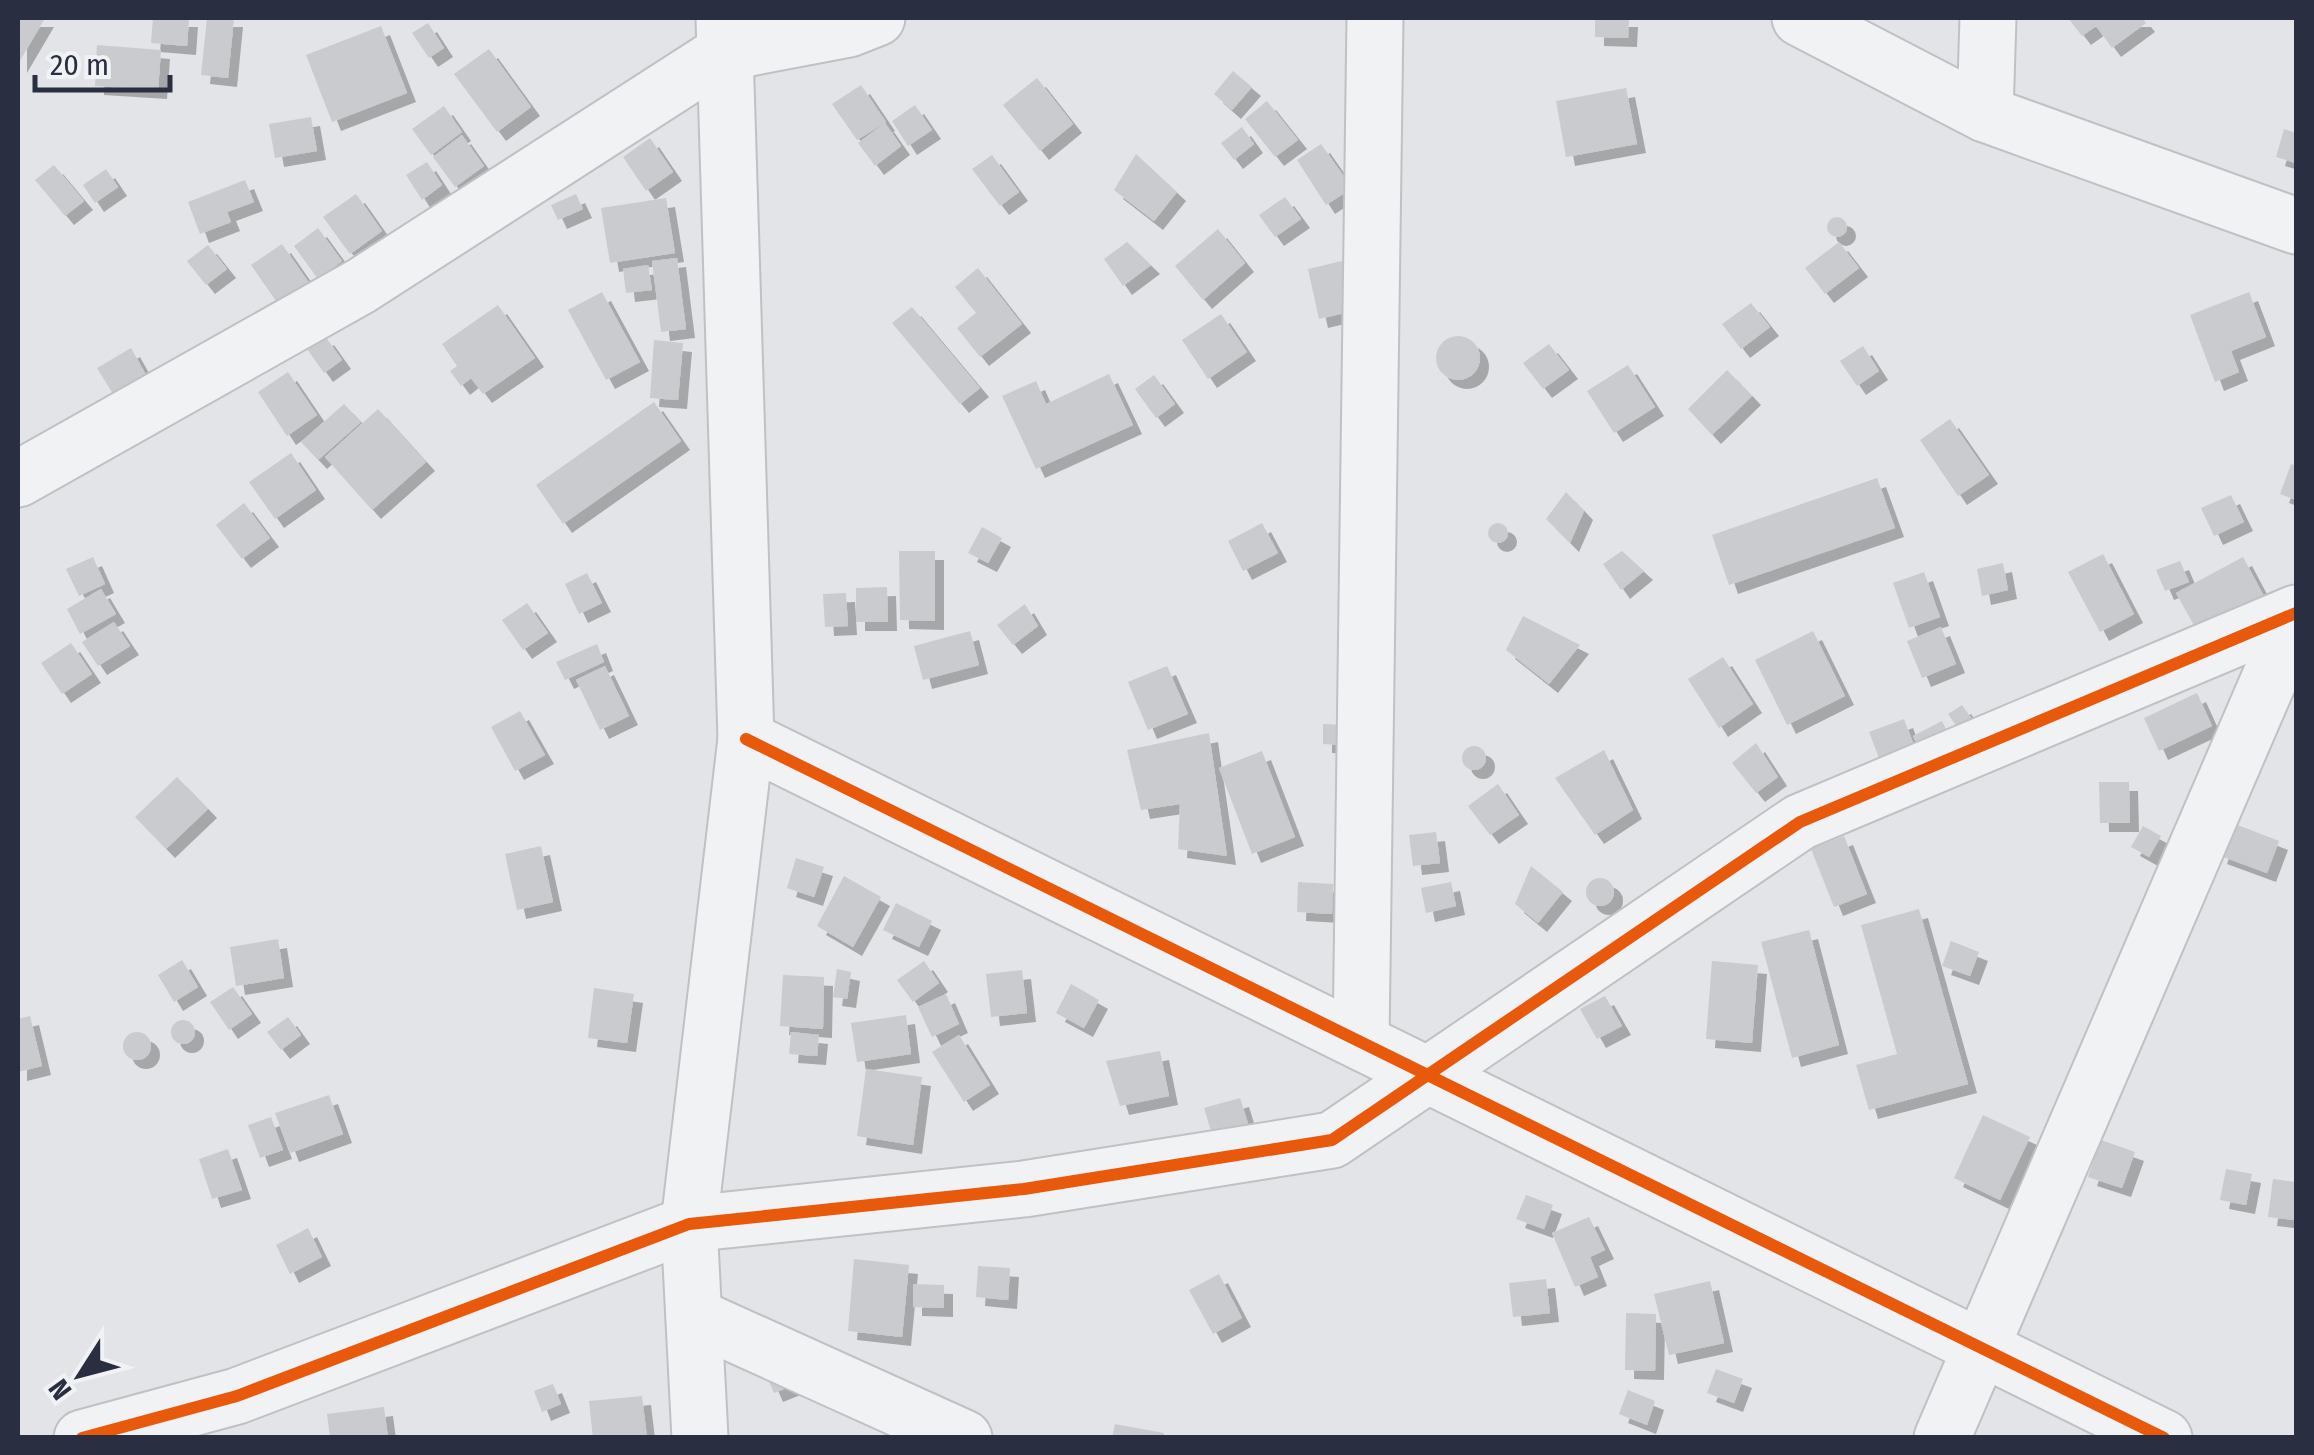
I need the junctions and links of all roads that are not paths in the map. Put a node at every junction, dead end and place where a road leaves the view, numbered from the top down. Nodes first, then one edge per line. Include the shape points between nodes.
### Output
1 (877, 18) edge
2 (1375, 18) edge
3 (1800, 18) edge
4 (1988, 18) edge
5 (724, 35) edge
6 (1986, 114) junction
7 (2296, 226) edge
8 (18, 479) edge
9 (2296, 615) edge
10 (746, 740) junction
11 (1361, 1042) junction
12 (1426, 1075) junction
13 (689, 1224) junction
14 (694, 1316) junction
15 (1980, 1347) junction
16 (82, 1438) edge
17 (700, 1438) edge
18 (964, 1438) edge
19 (1942, 1438) edge
20 (2164, 1438) edge

1 - 5 street via 849,29
2 - 11 street
3 - 6 street
4 - 6 street
5 - 8 street via 360,286
5 - 10 street
6 - 7 street
9 - 12 street via 1800,822
9 - 15 street
10 - 11 street
10 - 13 street
11 - 12 street
12 - 13 street via 1332,1140 1024,1189
12 - 15 street
13 - 14 street
13 - 16 street via 237,1396
14 - 17 street
14 - 18 street
15 - 19 street
15 - 20 street

